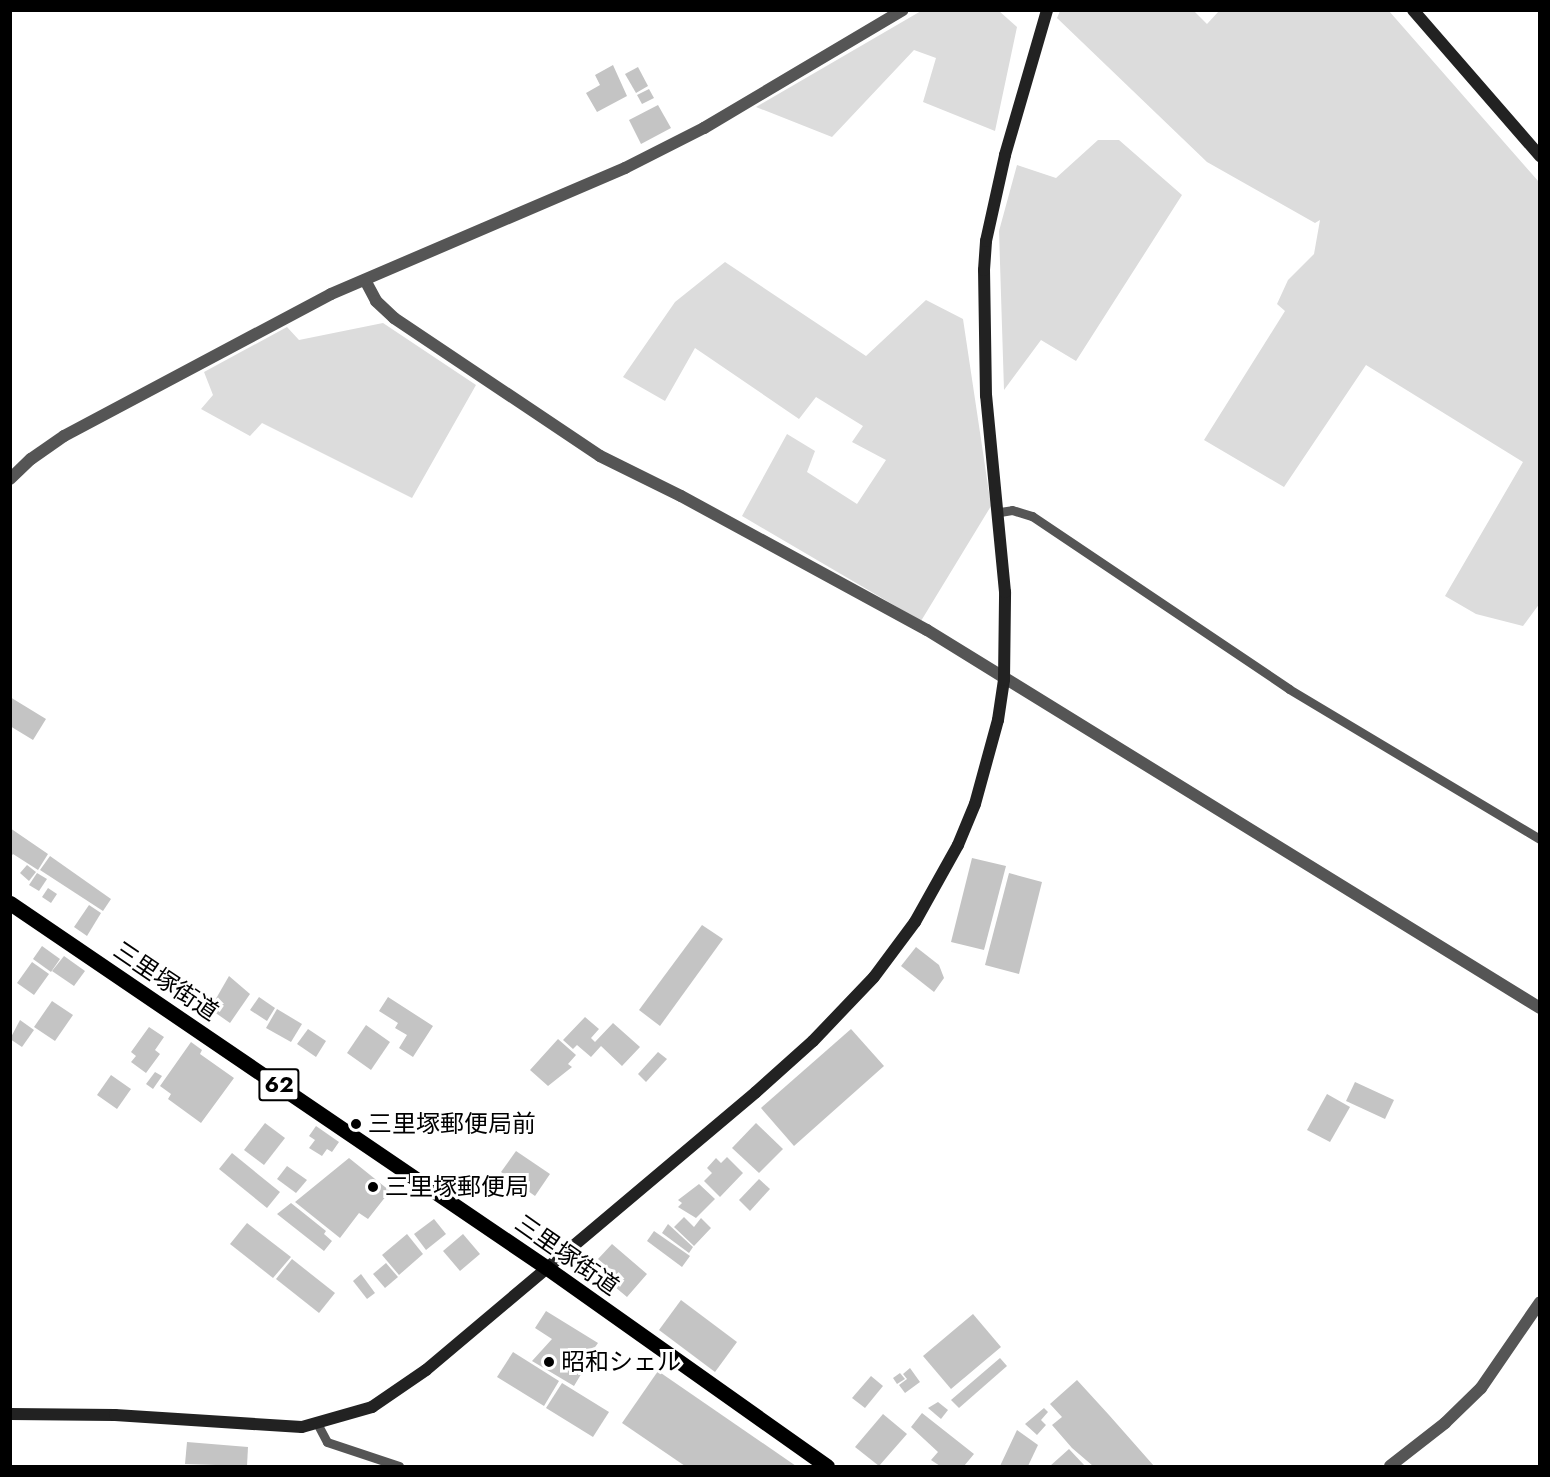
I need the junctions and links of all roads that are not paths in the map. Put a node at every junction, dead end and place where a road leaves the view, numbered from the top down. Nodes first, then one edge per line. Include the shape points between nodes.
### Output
1 (903, 10) edge
2 (1047, 10) edge
3 (1413, 10) edge
4 (1539, 156) edge
5 (365, 280) junction
6 (10, 479) edge
7 (1000, 512) junction
8 (1004, 680) junction
9 (1539, 839) edge
10 (10, 903) edge
11 (1539, 1008) edge
12 (547, 1268) junction
13 (1539, 1302) edge
14 (10, 1414) edge
15 (318, 1425) junction
16 (399, 1467) edge
17 (827, 1467) edge
18 (1390, 1467) edge

1 - 5 street via 704,128 626,168
2 - 7 street via 1005,155 986,241 984,354
3 - 4 street
5 - 6 street via 64,436
5 - 8 street via 376,301 394,318 600,456 917,625
7 - 8 street via 1005,592
7 - 9 lane via 1012,510 1032,516 1289,689
8 - 11 street
8 - 12 street via 985,772 958,845 915,922 874,977 813,1041
10 - 12 main road, 三里塚街道 / 62
12 - 15 street via 387,1398
12 - 17 main road, 三里塚街道 / 62
13 - 18 street via 1481,1388
14 - 15 street
15 - 16 lane via 327,1442

